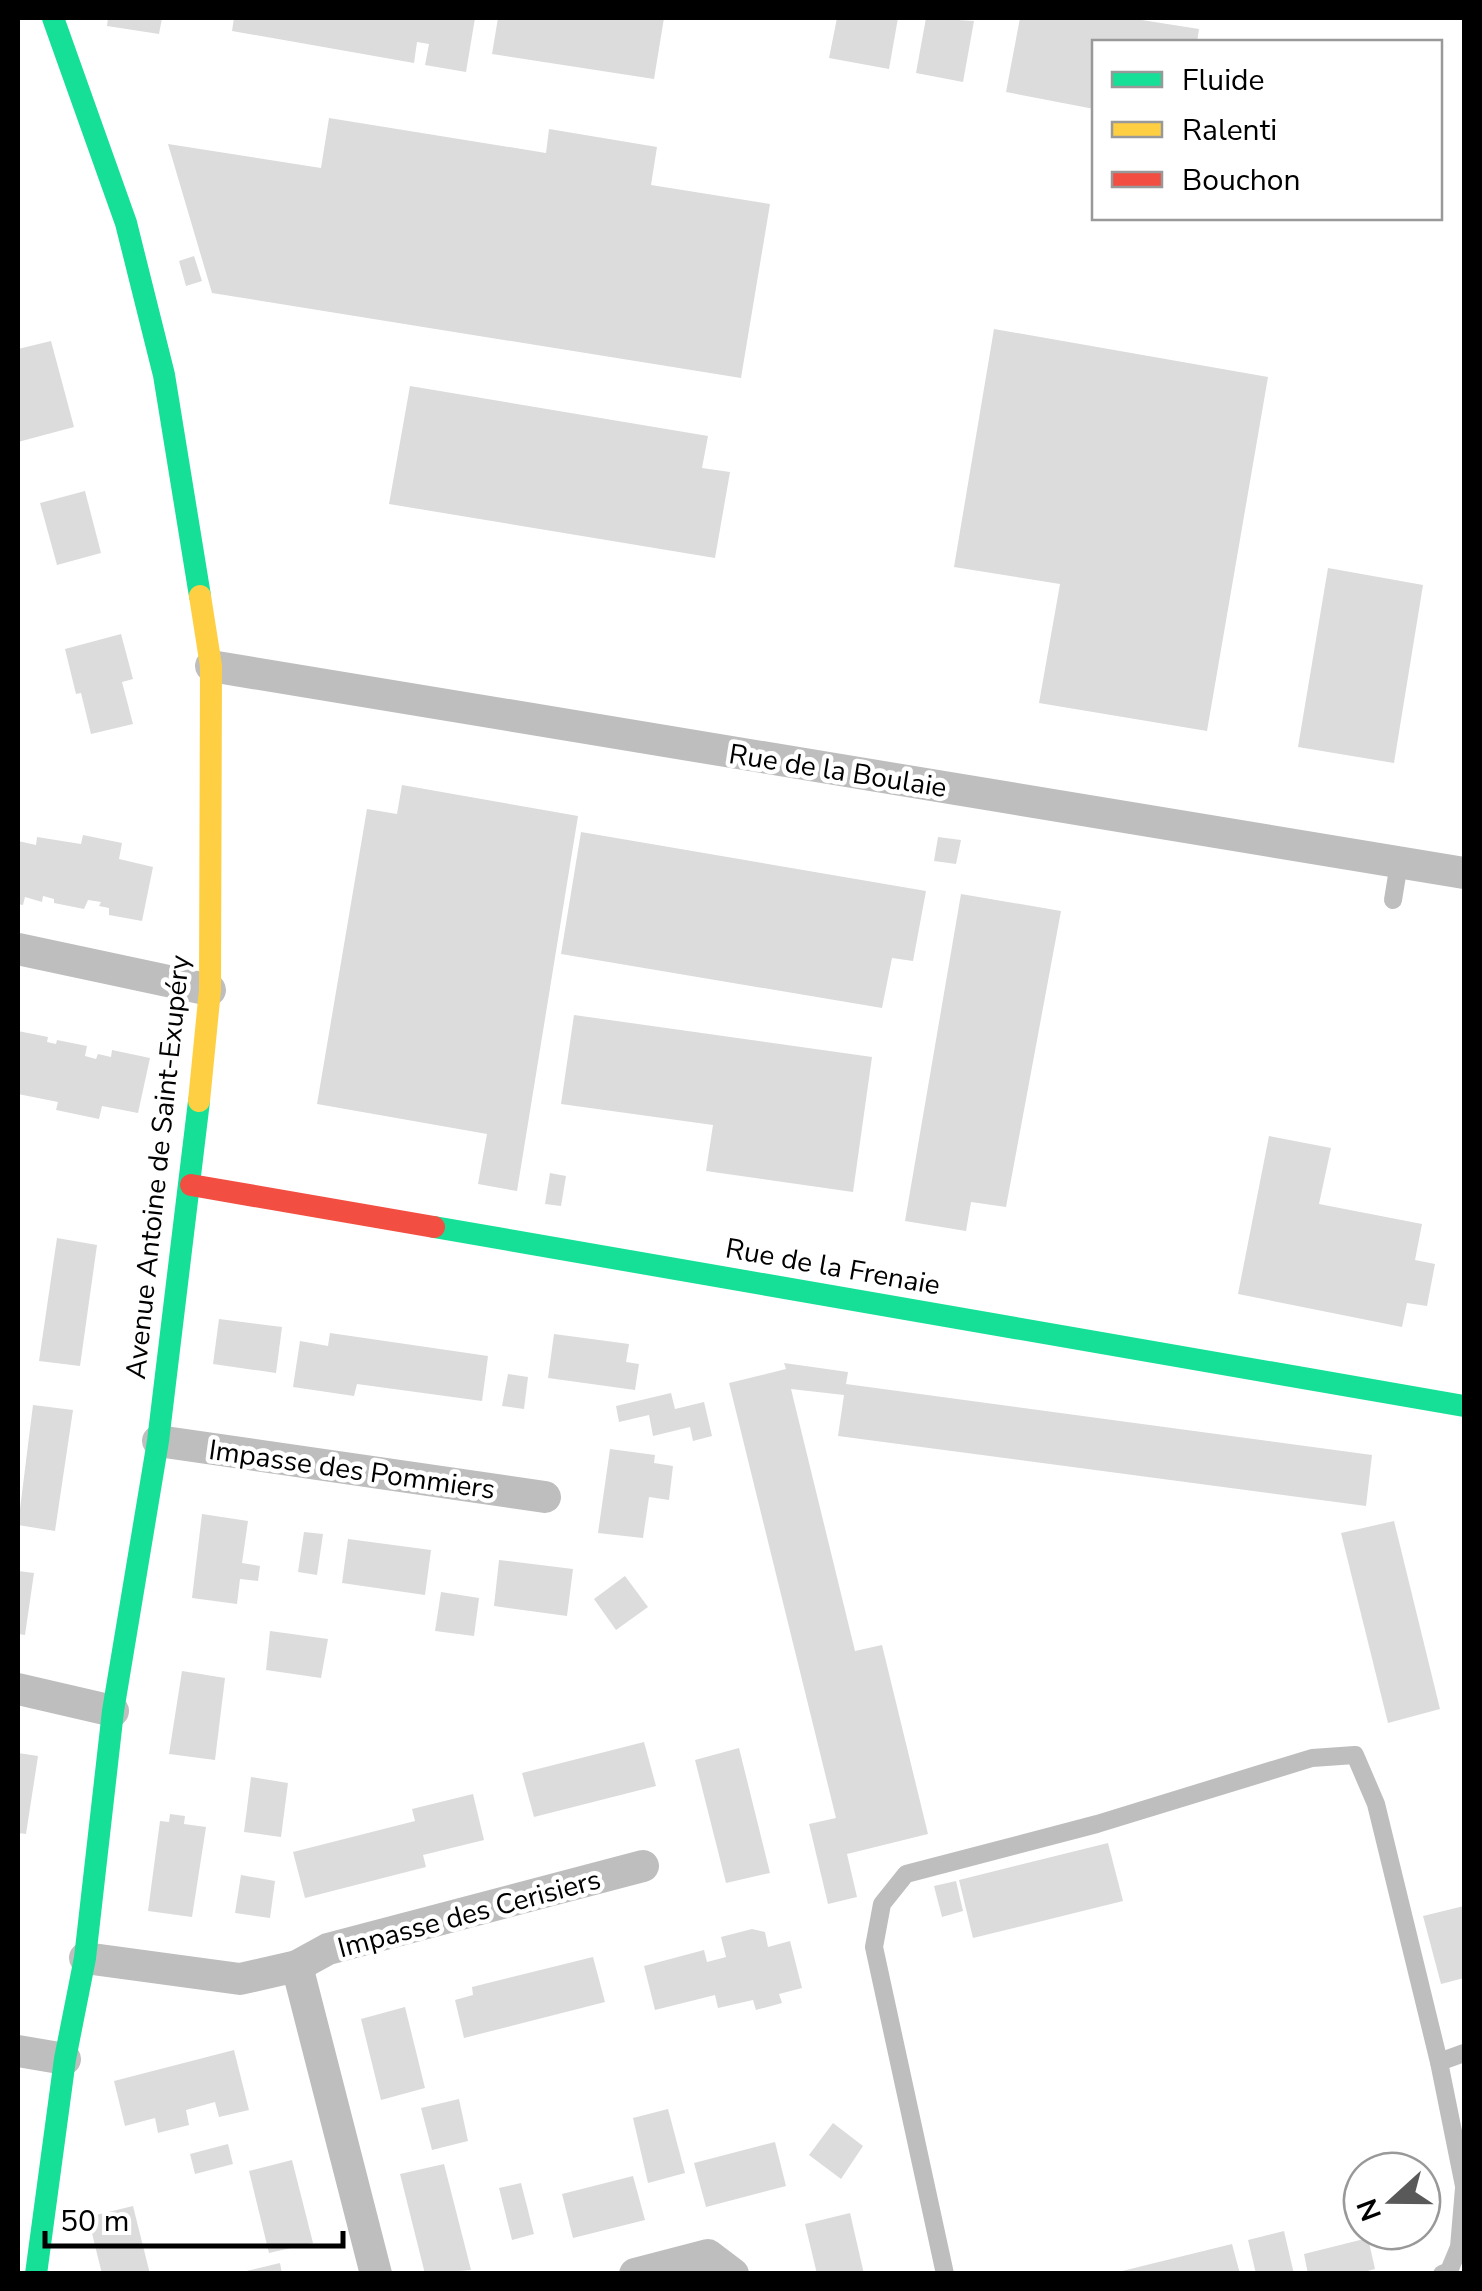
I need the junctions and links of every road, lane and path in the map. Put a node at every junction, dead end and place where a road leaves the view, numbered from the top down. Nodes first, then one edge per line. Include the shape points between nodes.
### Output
1 (53, 18) edge
2 (212, 666) junction
3 (1398, 863) junction
4 (1464, 872) edge
5 (1394, 900) dead end
6 (18, 949) edge
7 (210, 990) junction
8 (191, 1186) junction
9 (1464, 1406) edge
10 (158, 1440) junction
11 (546, 1497) dead end
12 (18, 1690) edge
13 (113, 1711) junction
14 (643, 1866) dead end
15 (85, 1958) junction
16 (297, 1966) junction
17 (18, 2050) edge
18 (1464, 2054) edge
19 (65, 2059) junction
20 (1439, 2062) junction
21 (1464, 2187) edge
22 (36, 2274) edge
23 (376, 2274) edge
24 (635, 2274) edge
25 (733, 2274) edge
26 (945, 2274) edge
27 (1442, 2274) edge

1 - 2 street, Avenue Antoine de Saint-Exupéry via 126,223 164,375
2 - 3 street, Rue de la Boulaie
2 - 7 street, Avenue Antoine de Saint-Exupéry
3 - 4 street, Rue de la Boulaie
3 - 5 lane
6 - 7 street
7 - 8 street, Avenue Antoine de Saint-Exupéry
8 - 9 street, Rue de la Frenaie
8 - 10 street, Avenue Antoine de Saint-Exupéry
10 - 11 street, Impasse des Pommiers
10 - 13 street, Avenue Antoine de Saint-Exupéry
12 - 13 street
13 - 15 street, Avenue Antoine de Saint-Exupéry
14 - 16 street, Impasse des Cerisiers via 328,1950
15 - 16 street, Impasse des Cerisiers via 240,1978
15 - 19 street, Avenue Antoine de Saint-Exupéry
16 - 23 street
17 - 19 street
18 - 20 lane
19 - 22 street, Avenue Antoine de Saint-Exupéry
20 - 21 lane
20 - 26 lane via 1376,1804 1354,1756 1312,1758 906,1874 882,1904 874,1948
21 - 27 lane via 1460,2247
24 - 25 street via 708,2255

